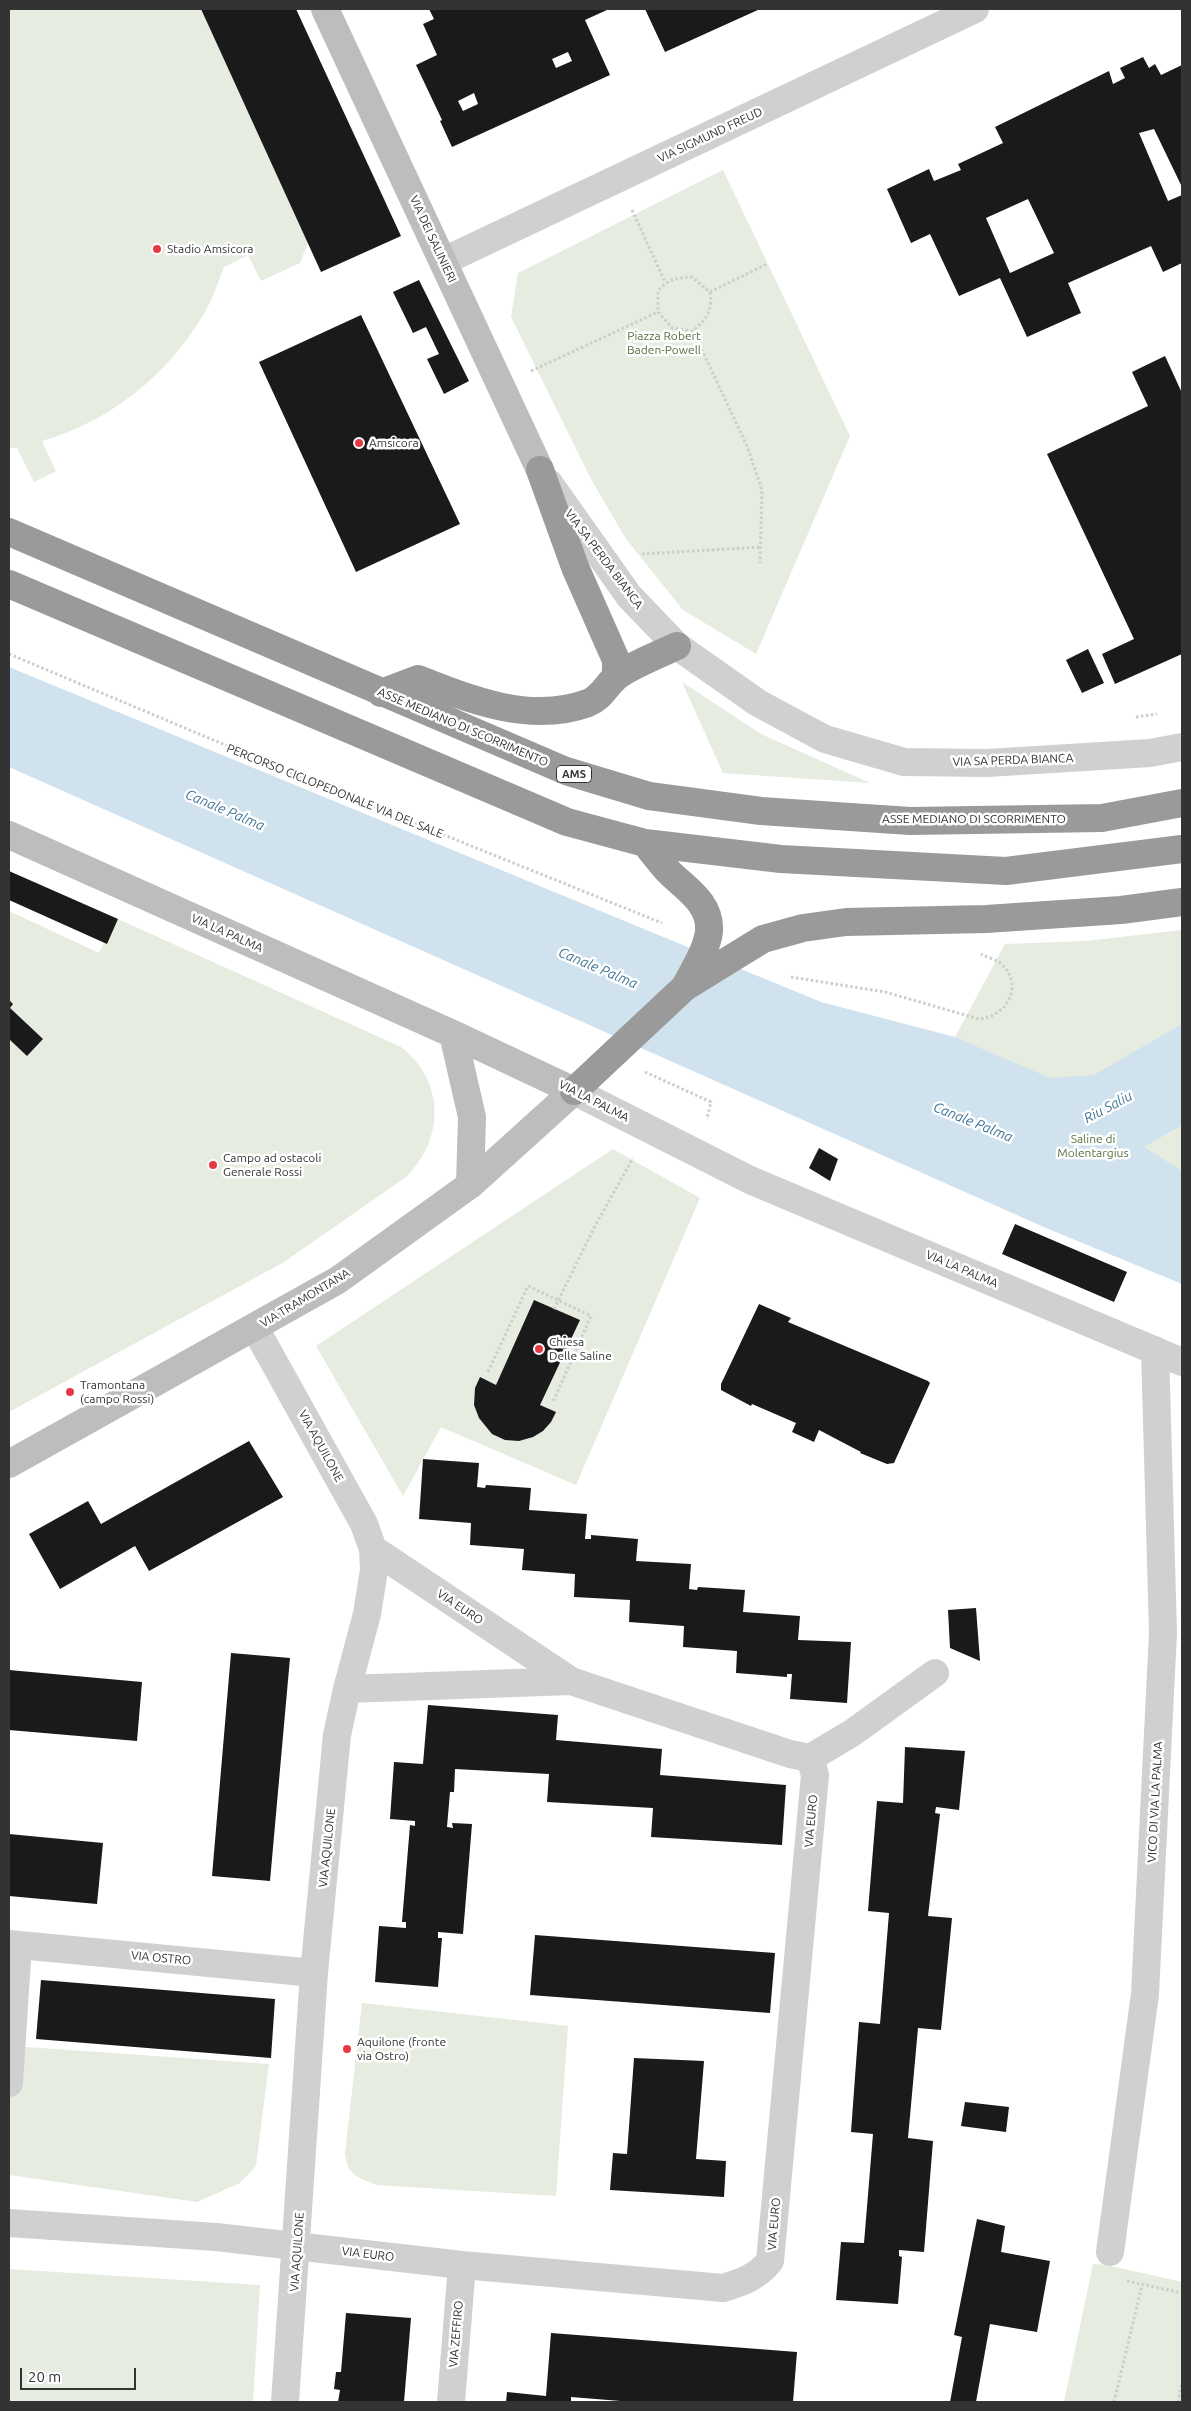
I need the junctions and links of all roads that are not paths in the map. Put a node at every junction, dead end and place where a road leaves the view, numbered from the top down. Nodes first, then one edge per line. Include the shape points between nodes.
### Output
1 (325, 9) edge
2 (975, 9) edge
3 (444, 261) junction
4 (540, 470) junction
5 (9, 532) edge
6 (9, 584) edge
7 (676, 646) junction
8 (616, 677) junction
9 (381, 693) junction
10 (1182, 747) edge
11 (1182, 804) edge
12 (9, 835) edge
13 (645, 843) junction
14 (1182, 849) edge
15 (1182, 902) edge
16 (685, 988) junction
17 (453, 1034) junction
18 (574, 1091) junction
19 (470, 1184) junction
20 (255, 1328) junction
21 (1155, 1350) junction
22 (1182, 1362) edge
23 (9, 1464) edge
24 (374, 1549) junction
25 (935, 1673) dead end
26 (571, 1681) junction
27 (347, 1689) junction
28 (810, 1758) junction
29 (13, 1944) edge
30 (314, 1972) junction
31 (9, 2083) edge
32 (9, 2222) edge
33 (297, 2245) junction
34 (1110, 2252) road end
35 (462, 2266) junction
36 (285, 2402) edge
37 (451, 2402) edge

1 - 3 street, VIA DEI SALINIERI
2 - 3 street, VIA SIGMUND FREUD
3 - 4 street, VIA DEI SALINIERI
4 - 7 street, VIA SA PERDA BIANCA via 629,596
4 - 8 highway via 575,567 616,660
5 - 9 highway, ASSE MEDIANO DI SCORRIMENTO / AMS
6 - 13 highway via 567,822
7 - 8 highway
7 - 10 street, VIA SA PERDA BIANCA via 758,703 825,738 904,762 987,763 1150,753
8 - 9 highway via 603,695 588,703 532,711 475,701 418,680
9 - 11 highway, ASSE MEDIANO DI SCORRIMENTO / AMS via 566,771 649,796 761,811 910,821 1102,818
12 - 17 street, VIA LA PALMA
13 - 14 highway via 781,859 1006,871
13 - 16 highway via 703,906 709,931
15 - 16 highway via 1121,910 986,919 846,922 803,928 763,939
16 - 18 highway
17 - 18 street, VIA LA PALMA
17 - 19 street via 472,1117
18 - 19 street, VIA TRAMONTANA
18 - 21 street, VIA LA PALMA via 750,1180
19 - 20 street, VIA TRAMONTANA via 338,1280
20 - 23 street, VIA TRAMONTANA
20 - 24 street, VIA AQUILONE via 364,1524
21 - 22 street, VIA LA PALMA
21 - 34 street, VICO DI VIA LA PALMA via 1162,1653 1145,1994
24 - 26 street, VIA EURO
24 - 27 street, VIA AQUILONE via 367,1614
25 - 28 street via 852,1733
26 - 27 street, VIA EURO
26 - 28 street, VIA EURO
27 - 30 street, VIA AQUILONE via 337,1735
28 - 35 street, VIA EURO via 815,1775 770,2261 761,2273 723,2288
29 - 30 street, VIA OSTRO
29 - 31 street
30 - 33 street, VIA AQUILONE
32 - 33 street, VIA EURO
33 - 35 street, VIA EURO
33 - 36 street, VIA AQUILONE
35 - 37 street, VIA ZEFFIRO

